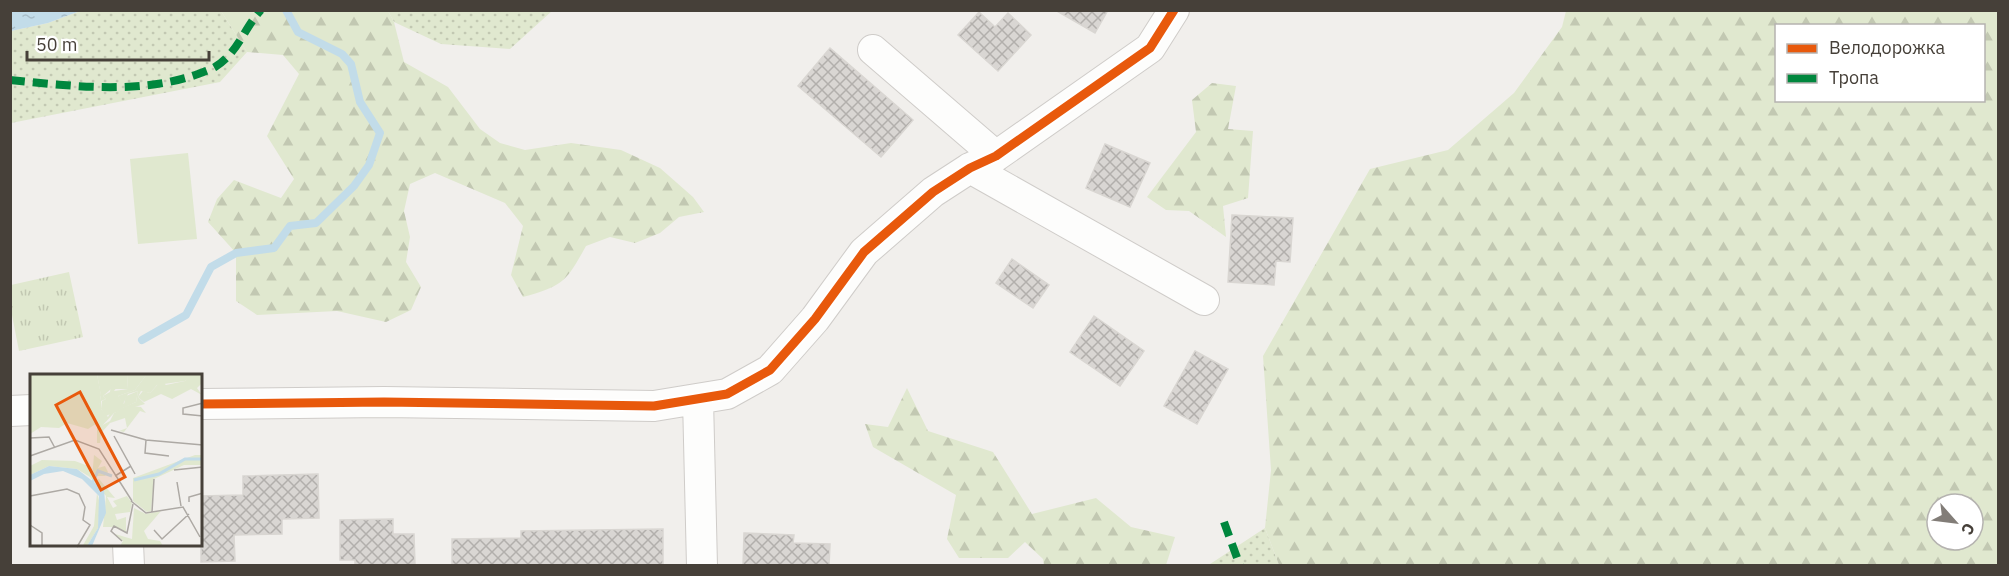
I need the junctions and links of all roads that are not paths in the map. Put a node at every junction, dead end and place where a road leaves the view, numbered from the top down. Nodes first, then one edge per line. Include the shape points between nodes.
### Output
1 (1174, 10) edge
2 (873, 50) dead end
3 (996, 156) junction
4 (970, 168) junction
5 (1204, 300) dead end
6 (698, 399) junction
7 (202, 404) edge
8 (10, 411) edge
9 (30, 411) edge
10 (128, 546) edge
11 (129, 566) edge
12 (702, 566) edge

1 - 3 street via 1150,48
2 - 3 street
3 - 4 street
4 - 5 street
4 - 6 street via 933,192 864,252 815,319 770,370 727,394
6 - 7 street via 654,406
6 - 12 street
8 - 9 street
10 - 11 street

